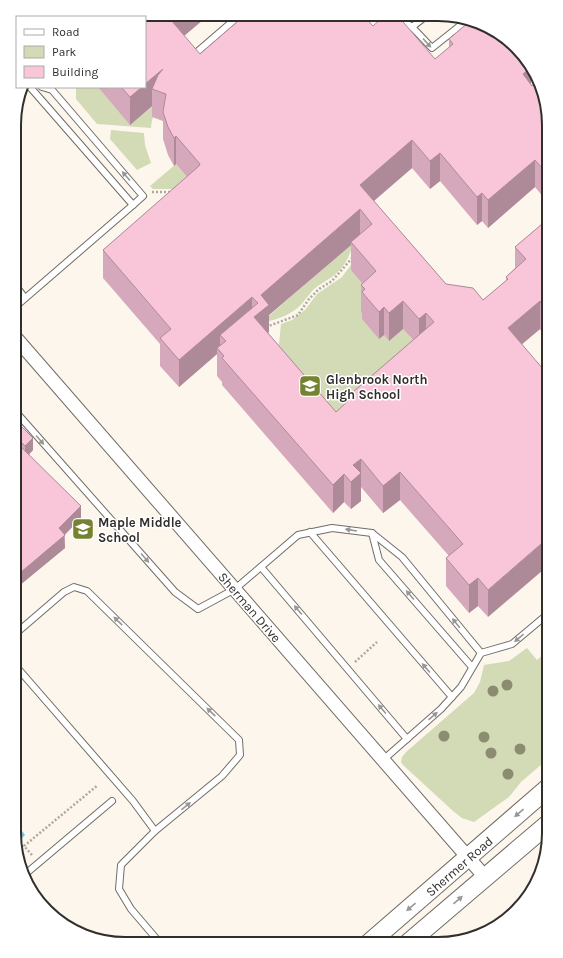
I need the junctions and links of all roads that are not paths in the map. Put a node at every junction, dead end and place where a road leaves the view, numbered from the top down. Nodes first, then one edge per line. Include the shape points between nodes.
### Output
1 (233, 21) edge
2 (403, 21) edge
3 (420, 21) edge
4 (462, 24) edge
5 (412, 27) junction
6 (197, 52) edge
7 (31, 88) edge
8 (45, 88) edge
9 (133, 205) junction
10 (21, 293) edge
11 (25, 298) junction
12 (21, 302) edge
13 (21, 344) edge
14 (21, 419) edge
15 (310, 532) junction
16 (372, 534) junction
17 (261, 567) junction
18 (235, 589) junction
19 (542, 619) edge
20 (21, 629) edge
21 (480, 653) junction
22 (472, 667) junction
23 (21, 672) edge
24 (452, 697) junction
25 (407, 739) junction
26 (383, 760) junction
27 (542, 793) edge
28 (112, 801) dead end
29 (542, 829) edge
30 (156, 831) junction
31 (468, 857) junction
32 (29, 871) edge
33 (485, 877) junction
34 (155, 937) edge
35 (376, 937) edge
36 (415, 937) edge

1 - 6 lane
2 - 5 lane
3 - 5 lane
5 -> 4 lane via 432,48
7 - 9 lane
9 -> 8 lane via 142,196 52,90
9 - 11 lane
10 - 11 lane
11 - 12 lane
13 - 18 street, Sherman Drive
14 -> 18 lane via 175,592 198,609
16 -> 15 lane via 332,528
15 - 17 lane via 298,535
24 -> 15 lane
21 -> 16 lane via 402,557
22 -> 16 lane via 379,560
17 - 18 lane
25 -> 17 lane
18 - 26 street, Sherman Drive
19 -> 21 lane via 512,644
30 -> 20 lane via 222,776 240,755 239,740 87,591 74,587 64,592
21 - 22 lane
22 - 24 lane
23 - 30 lane
25 -> 24 lane
25 - 26 lane
26 - 31 street, Sherman Drive
27 -> 31 main road, Shermer Road
28 - 32 lane
29 - 33 main road, Shermer Road
30 - 34 lane via 120,865 119,889 131,909
31 - 33 street, Sherman Drive
31 -> 35 main road, Shermer Road
36 -> 33 main road, Shermer Road

